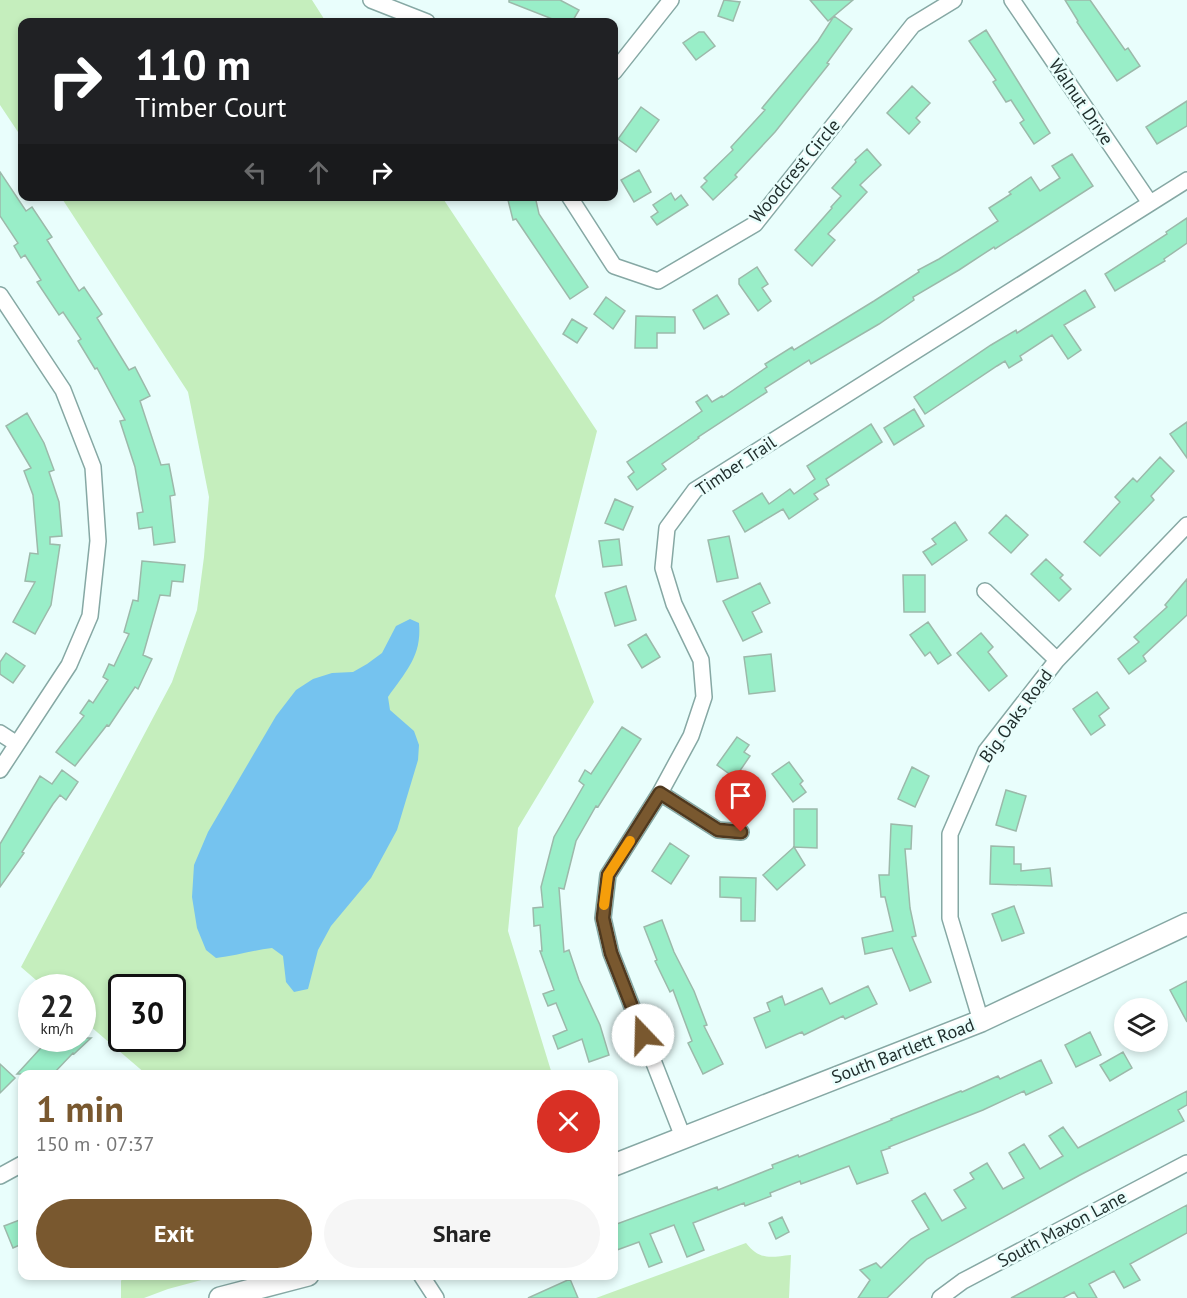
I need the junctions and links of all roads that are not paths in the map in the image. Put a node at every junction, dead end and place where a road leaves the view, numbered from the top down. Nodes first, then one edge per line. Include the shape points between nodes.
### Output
1 (371, 0) edge
2 (671, 0) edge
3 (954, 0) edge
4 (1012, 0) edge
5 (417, 18) edge
6 (618, 67) edge
7 (1187, 180) edge
8 (572, 201) edge
9 (1150, 203) junction
10 (0, 296) edge
11 (1187, 525) edge
12 (985, 591) dead end
13 (1057, 660) junction
14 (0, 733) edge
15 (16, 744) junction
16 (0, 770) edge
17 (660, 793) junction
18 (741, 832) dead end
19 (1187, 924) edge
20 (981, 1020) junction
21 (683, 1137) junction
22 (618, 1163) edge
23 (1187, 1163) edge
24 (18, 1166) edge
25 (0, 1176) edge
26 (289, 1280) edge
27 (424, 1280) edge
28 (220, 1298) edge
29 (436, 1298) edge
30 (940, 1298) edge

1 - 5 street
2 - 6 street
3 - 8 street, Woodcrest Circle via 913,25 755,224 658,281 614,266
4 - 9 street, Walnut Drive
7 - 9 street, Timber Trail
9 - 17 street, Timber Trail via 695,490 667,528 663,568 674,604 701,660 704,697 691,736
10 - 15 street via 63,390 93,467 98,541 90,616 69,665
11 - 13 street, Big Oaks Road
12 - 13 street
13 - 20 street, Big Oaks Road via 986,751 950,834 950,918
14 - 15 street
15 - 16 street
17 - 18 street via 718,830
17 - 21 street, Timber Trail via 608,875 603,918 611,953
19 - 20 main road, South Bartlett Road
20 - 21 main road, South Bartlett Road
21 - 22 main road, South Bartlett Road
23 - 30 street, South Maxon Lane via 963,1281
24 - 25 street
26 - 28 main road
27 - 29 street

